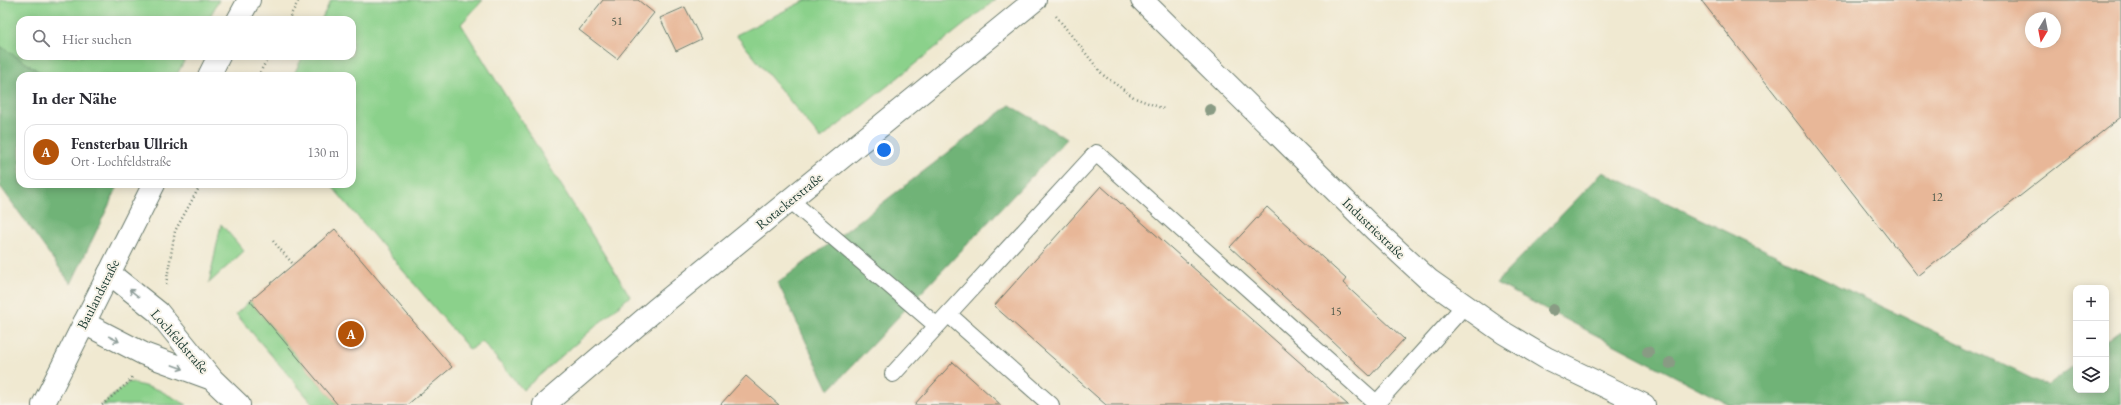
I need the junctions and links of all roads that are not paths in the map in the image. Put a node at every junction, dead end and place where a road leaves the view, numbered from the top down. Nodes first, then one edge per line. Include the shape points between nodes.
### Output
1 (249, 0) edge
2 (1036, 0) edge
3 (1142, 0) edge
4 (240, 16) edge
5 (217, 60) edge
6 (211, 72) edge
7 (152, 188) edge
8 (790, 200) junction
9 (109, 273) junction
10 (1464, 306) junction
11 (948, 314) junction
12 (84, 323) junction
13 (937, 326) junction
14 (893, 374) dead end
15 (213, 380) junction
16 (1375, 404) edge
17 (43, 405) edge
18 (239, 405) edge
19 (544, 405) edge
20 (1051, 405) edge
21 (1644, 405) edge

1 - 4 street
2 - 8 street, Rotackerstraße
3 - 10 street, Industriestraße via 1375,230 1429,280
5 - 6 street
7 - 9 street, Baulandstraße
8 - 13 lane
8 - 19 street, Rotackerstraße
9 - 12 street, Baulandstraße
15 -> 9 street, Lochfeldstraße via 158,312
10 - 16 lane
10 - 21 street, Industriestraße via 1546,358
11 - 13 lane
11 - 16 lane via 1096,152
11 - 20 lane
12 -> 15 street, Lochfeldstraße via 144,354
12 - 17 street, Baulandstraße
13 - 14 lane
15 - 18 street, Lochfeldstraße

